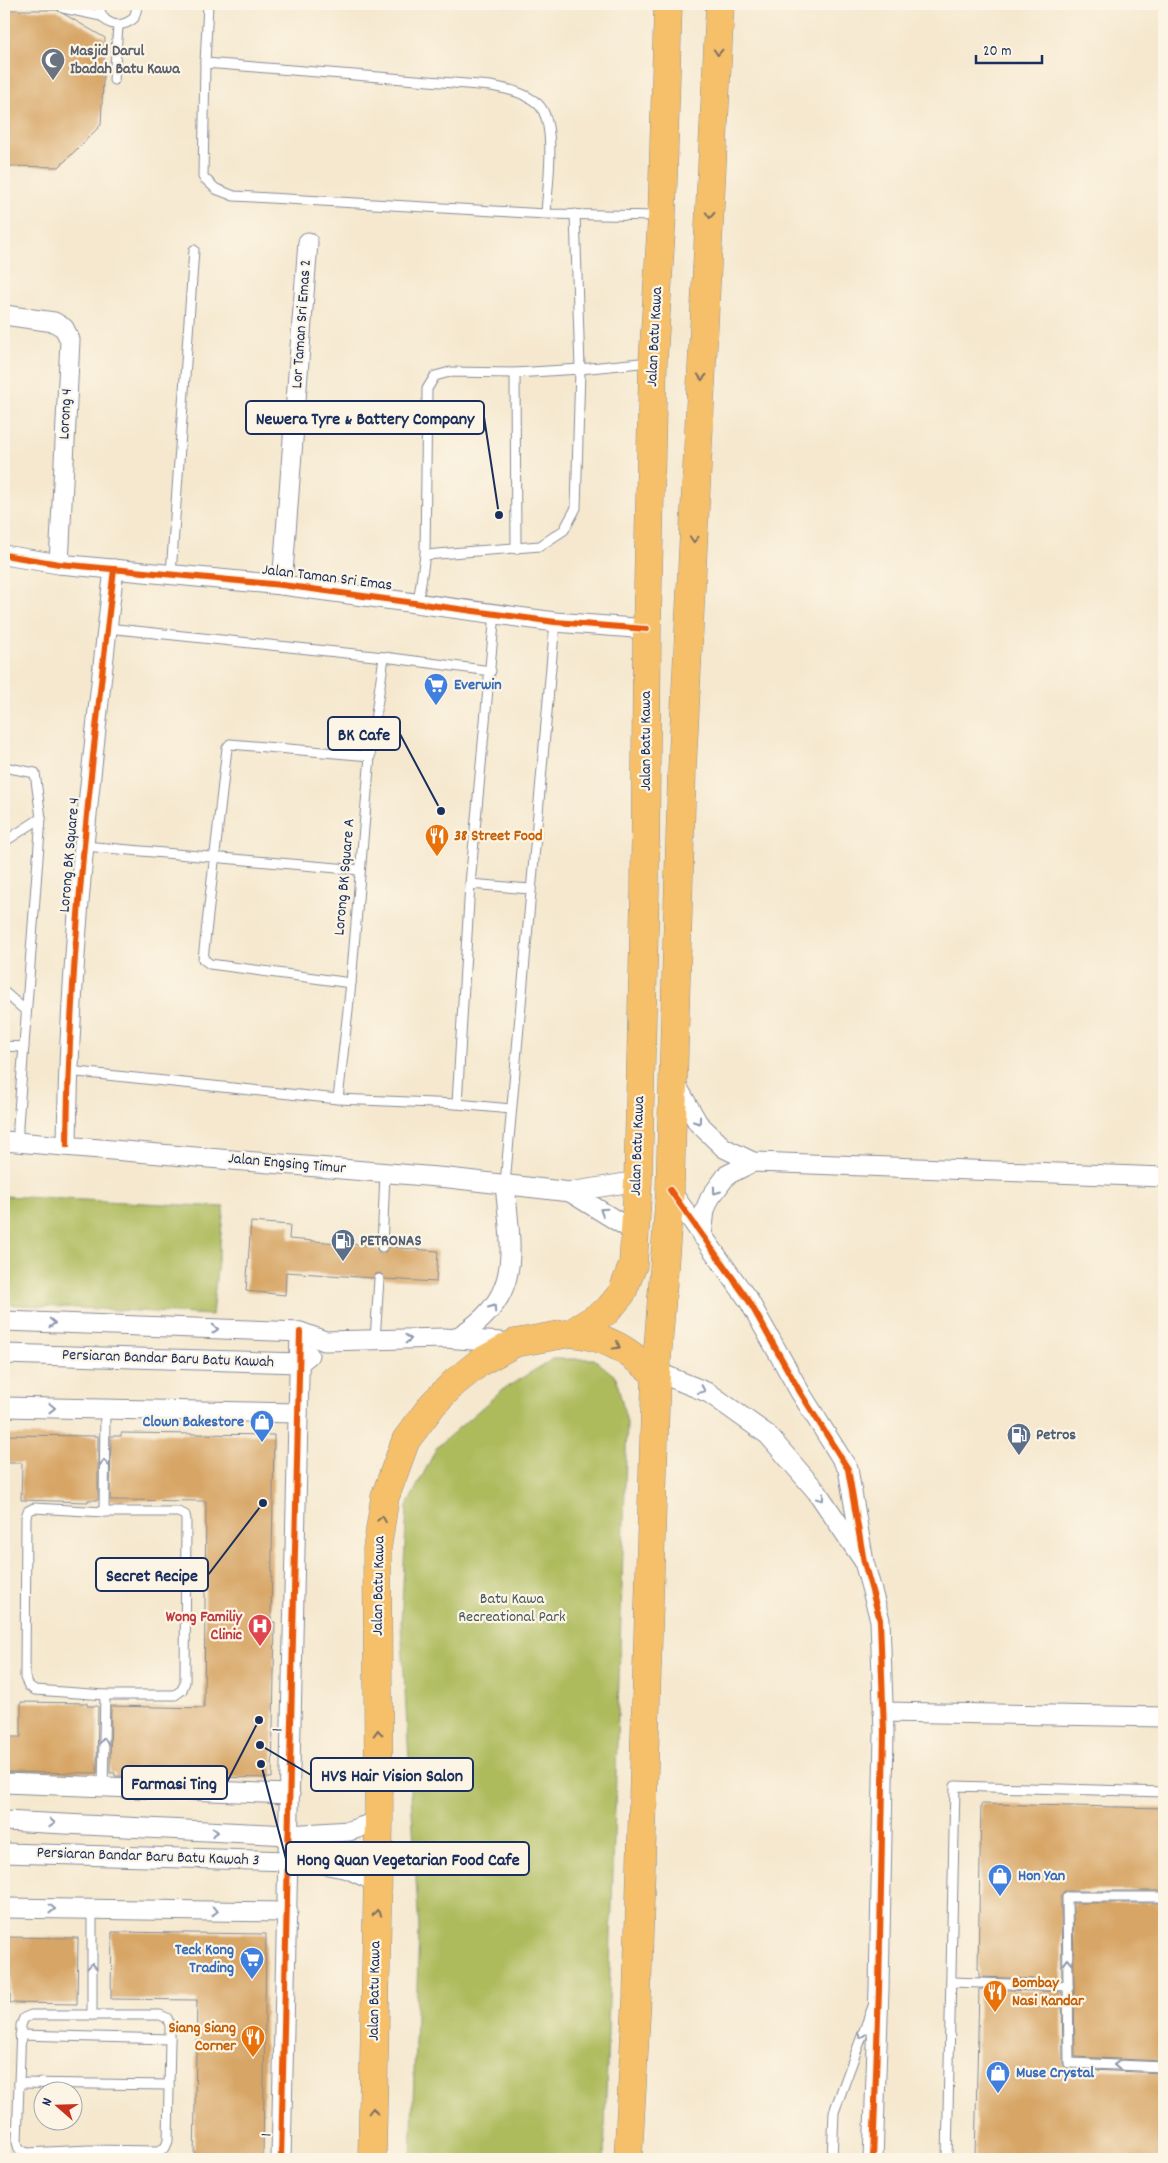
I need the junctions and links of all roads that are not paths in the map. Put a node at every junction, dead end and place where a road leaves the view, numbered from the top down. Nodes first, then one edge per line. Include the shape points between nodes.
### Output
1 (99, 4) edge
2 (138, 4) edge
3 (208, 4) edge
4 (668, 4) edge
5 (720, 4) edge
6 (63, 8) dead end
7 (101, 16) junction
8 (118, 26) junction
9 (205, 63) junction
10 (114, 80) dead end
11 (546, 214) junction
12 (575, 214) junction
13 (662, 216) junction
14 (308, 242) dead end
15 (194, 250) dead end
16 (4, 315) edge
17 (653, 362) junction
18 (580, 369) junction
19 (514, 373) junction
20 (516, 549) junction
21 (4, 555) edge
22 (425, 555) junction
23 (59, 564) junction
24 (114, 569) junction
25 (171, 574) junction
26 (282, 585) junction
27 (418, 603) junction
28 (495, 613) junction
29 (555, 622) junction
30 (107, 628) junction
31 (647, 628) junction
32 (384, 657) junction
33 (491, 671) junction
34 (370, 756) junction
35 (4, 767) edge
36 (42, 818) junction
37 (4, 842) edge
38 (84, 846) junction
39 (214, 859) junction
40 (360, 870) junction
41 (470, 884) junction
42 (530, 889) junction
43 (351, 983) junction
44 (4, 992) edge
45 (26, 1010) junction
46 (4, 1046) edge
47 (24, 1047) junction
48 (68, 1071) junction
49 (673, 1080) junction
50 (338, 1099) junction
51 (458, 1104) junction
52 (511, 1109) junction
53 (11, 1141) edge
54 (67, 1145) junction
55 (753, 1162) junction
56 (385, 1172) junction
57 (1164, 1177) edge
58 (638, 1181) junction
59 (505, 1184) junction
60 (670, 1190) junction
61 (570, 1192) junction
62 (635, 1232) junction
63 (702, 1236) junction
64 (382, 1247) dead end
65 (379, 1278) dead end
66 (4, 1321) edge
67 (300, 1332) junction
68 (571, 1332) junction
69 (456, 1338) junction
70 (375, 1340) junction
71 (324, 1342) junction
72 (515, 1343) junction
73 (4, 1354) edge
74 (299, 1363) junction
75 (656, 1374) junction
76 (4, 1407) edge
77 (105, 1409) junction
78 (298, 1413) junction
79 (104, 1512) junction
80 (864, 1562) junction
81 (105, 1695) junction
82 (883, 1712) junction
83 (1164, 1717) edge
84 (4, 1783) edge
85 (103, 1787) junction
86 (1164, 1792) edge
87 (290, 1794) junction
88 (4, 1821) edge
89 (379, 1821) junction
90 (289, 1836) junction
91 (4, 1853) edge
92 (289, 1861) junction
93 (378, 1883) junction
94 (1164, 1896) edge
95 (4, 1908) edge
96 (92, 1909) junction
97 (288, 1912) junction
98 (951, 1982) junction
99 (1068, 1986) junction
100 (879, 1989) junction
101 (92, 2015) junction
102 (20, 2035) junction
103 (170, 2039) junction
104 (1164, 2067) edge
105 (19, 2083) junction
106 (169, 2085) junction
107 (89, 2150) junction
108 (88, 2159) edge
109 (280, 2159) edge
110 (372, 2159) edge
111 (628, 2159) edge
112 (832, 2159) edge
113 (873, 2159) edge
114 (947, 2159) edge

1 - 7 lane
2 - 8 lane via 134,18
3 - 9 lane
4 - 13 highway, Jalan Batu Kawa
5 -> 49 highway, Jalan Batu Kawa via 682,770
6 - 7 lane
7 - 8 lane
8 - 10 lane
9 - 11 lane via 491,86 526,96 539,105 548,122
9 - 11 lane via 203,177 216,189 234,196
11 - 12 lane
12 - 13 lane
12 - 18 lane
13 - 17 highway, Jalan Batu Kawa
14 - 26 street, Lor Taman Sri Emas 2
15 - 25 lane
16 - 23 street, Lorong 4 via 54,322 64,328 70,340
17 - 18 lane
17 - 31 highway, Jalan Batu Kawa
18 - 19 lane
18 - 20 lane via 576,508 564,530 540,546
19 - 20 lane
19 - 22 lane via 450,372 435,376 427,389
20 - 22 lane
21 - 23 street, Jalan Taman Sri Emas
22 - 27 lane
23 - 24 street, Jalan Taman Sri Emas
24 - 25 street, Jalan Taman Sri Emas
24 - 30 street, Lorong BK Square 4
25 - 26 street, Jalan Taman Sri Emas
26 - 27 street, Jalan Taman Sri Emas
27 - 28 street, Jalan Taman Sri Emas
28 - 29 street, Jalan Taman Sri Emas
28 - 33 lane
29 - 31 street, Jalan Taman Sri Emas
29 - 42 lane
30 - 32 lane
30 - 38 street, Lorong BK Square 4
31 - 58 highway, Jalan Batu Kawa
32 - 33 lane
32 - 34 lane, Lorong BK Square A
33 - 41 lane
34 - 39 lane via 230,744
34 - 40 lane, Lorong BK Square A
35 - 36 lane via 35,772
36 - 37 lane
36 - 45 lane
38 - 39 lane
38 - 48 street, Lorong BK Square 4
39 - 40 lane
39 - 43 lane via 206,963
40 - 43 lane, Lorong BK Square A
41 - 42 lane
41 - 51 lane
42 - 52 lane
43 - 50 lane, Lorong BK Square A
44 - 45 lane
45 - 47 lane
46 - 47 lane
47 - 53 lane
48 - 50 lane
48 - 54 street, Lorong BK Square 4
49 -> 55 street via 698,1123 724,1148
49 - 60 highway, Jalan Batu Kawa
50 - 51 lane
51 - 52 lane
52 - 59 lane
53 - 54 street, Jalan Engsing Timur
54 - 56 street, Jalan Engsing Timur
55 - 57 street
55 -> 63 street via 727,1175 710,1198 704,1210
56 - 59 street, Jalan Engsing Timur
56 - 64 lane
58 - 61 street, Jalan Engsing Timur
58 - 62 highway, Jalan Batu Kawa
59 - 61 street, Jalan Engsing Timur
69 -> 59 street via 477,1326 504,1290 510,1264
60 - 63 street
60 - 75 highway, Jalan Batu Kawa
62 -> 61 street, Jalan Engsing Timur
62 - 68 highway, Jalan Batu Kawa via 633,1265 622,1293 607,1311
63 - 80 street via 749,1301 848,1469
65 - 70 lane
66 -> 67 street, Persiaran Bandar Baru Batu Kawah
67 - 71 street, Persiaran Bandar Baru Batu Kawah
67 - 74 street, 1
68 - 72 highway, Jalan Batu Kawa
68 -> 75 highway via 594,1335 618,1346
70 -> 69 street, Persiaran Bandar Baru Batu Kawah
69 - 72 street, Persiaran Bandar Baru Batu Kawah
70 - 71 street, Persiaran Bandar Baru Batu Kawah
71 - 74 street
89 -> 72 highway, Jalan Batu Kawa via 376,1548 386,1497 406,1440 433,1404 480,1362
73 - 74 street, Persiaran Bandar Baru Batu Kawah
74 - 78 street, 1
75 -> 80 street via 709,1393 768,1435 817,1492
75 - 111 highway, Jalan Batu Kawa via 637,1997
76 -> 77 street
77 - 78 street
79 -> 77 lane
78 - 87 street, 1
79 - 81 lane via 34,1508 28,1511 24,1625 25,1678 29,1686 35,1690
79 - 81 lane via 178,1512 185,1515 186,1520 185,1682 182,1690 175,1695
80 - 82 street via 880,1620
85 -> 81 lane
82 - 83 street
82 - 100 street
84 - 85 street
85 - 87 street
86 - 98 lane via 955,1786
87 - 90 street, 1
88 -> 90 street, Persiaran Bandar Baru Batu Kawah 3
89 - 90 street, Persiaran Bandar Baru Batu Kawah 3 via 349,1831
89 - 93 highway, Jalan Batu Kawa
90 - 92 street, 1
91 - 92 street, Persiaran Bandar Baru Batu Kawah 3
92 - 93 street, Persiaran Bandar Baru Batu Kawah 3 via 348,1869
92 - 97 street, 1
110 -> 93 highway, Jalan Batu Kawa
99 -> 94 lane via 1067,1897
95 -> 96 street
96 -> 97 street
101 -> 96 lane
97 - 109 street, 1
98 - 99 lane
98 - 114 lane
104 -> 99 lane via 1069,2063
100 -> 112 lane via 834,2112
100 - 113 street
101 - 102 lane via 30,2015 24,2018
101 - 103 lane via 160,2015 167,2018 170,2025
102 - 103 lane
102 - 105 lane
103 - 106 lane
105 - 106 lane
105 - 107 lane via 17,2142 20,2149 27,2152
106 - 107 lane via 168,2141 165,2148 158,2151
107 - 108 lane

